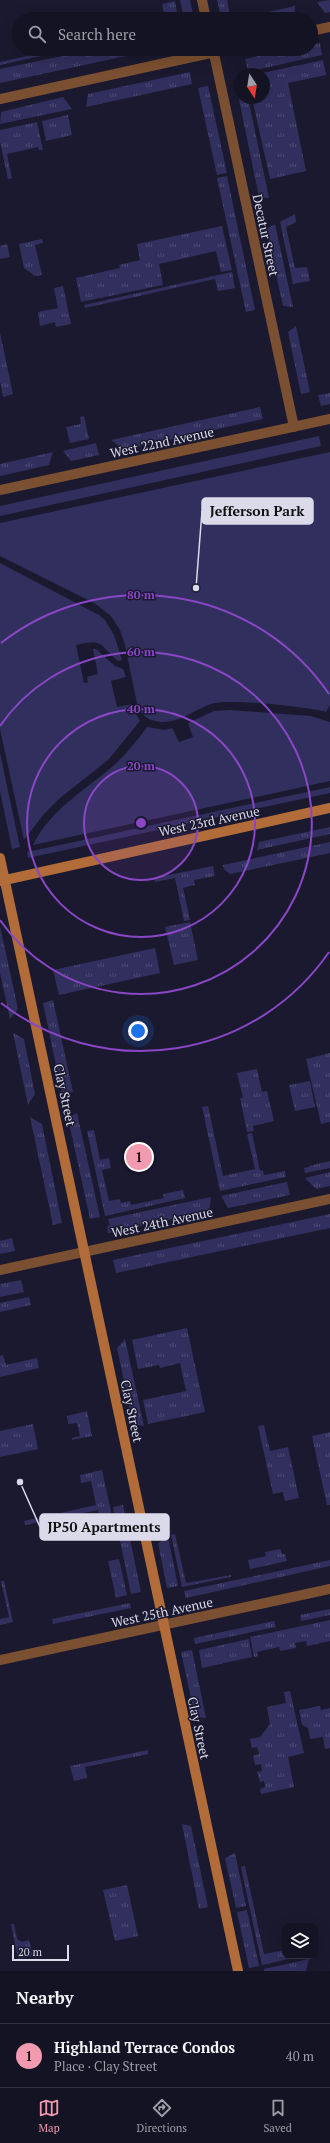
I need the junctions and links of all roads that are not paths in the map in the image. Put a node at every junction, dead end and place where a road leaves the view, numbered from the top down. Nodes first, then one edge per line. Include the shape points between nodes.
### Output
1 (202, 0) edge
2 (205, 12) edge
3 (330, 27) edge
4 (318, 30) edge
5 (191, 56) edge
6 (214, 56) edge
7 (0, 99) edge
8 (330, 419) edge
9 (294, 427) junction
10 (0, 490) edge
11 (330, 808) edge
12 (0, 858) edge
13 (2, 880) edge
14 (330, 1199) edge
15 (85, 1251) junction
16 (0, 1270) edge
17 (330, 1589) edge
18 (164, 1625) junction
19 (0, 1660) edge
20 (238, 1971) edge

1 - 2 street
3 - 4 street
5 - 7 street
6 - 9 street, Decatur Street
8 - 9 street, West 22nd Avenue
9 - 10 street, West 22nd Avenue
11 - 13 street, West 23rd Avenue
12 - 13 street, Clay Street
13 - 15 street, Clay Street
14 - 15 street, West 24th Avenue
15 - 16 street, West 24th Avenue
15 - 18 street, Clay Street
17 - 18 street, West 25th Avenue
18 - 19 street, West 25th Avenue
18 - 20 street, Clay Street

